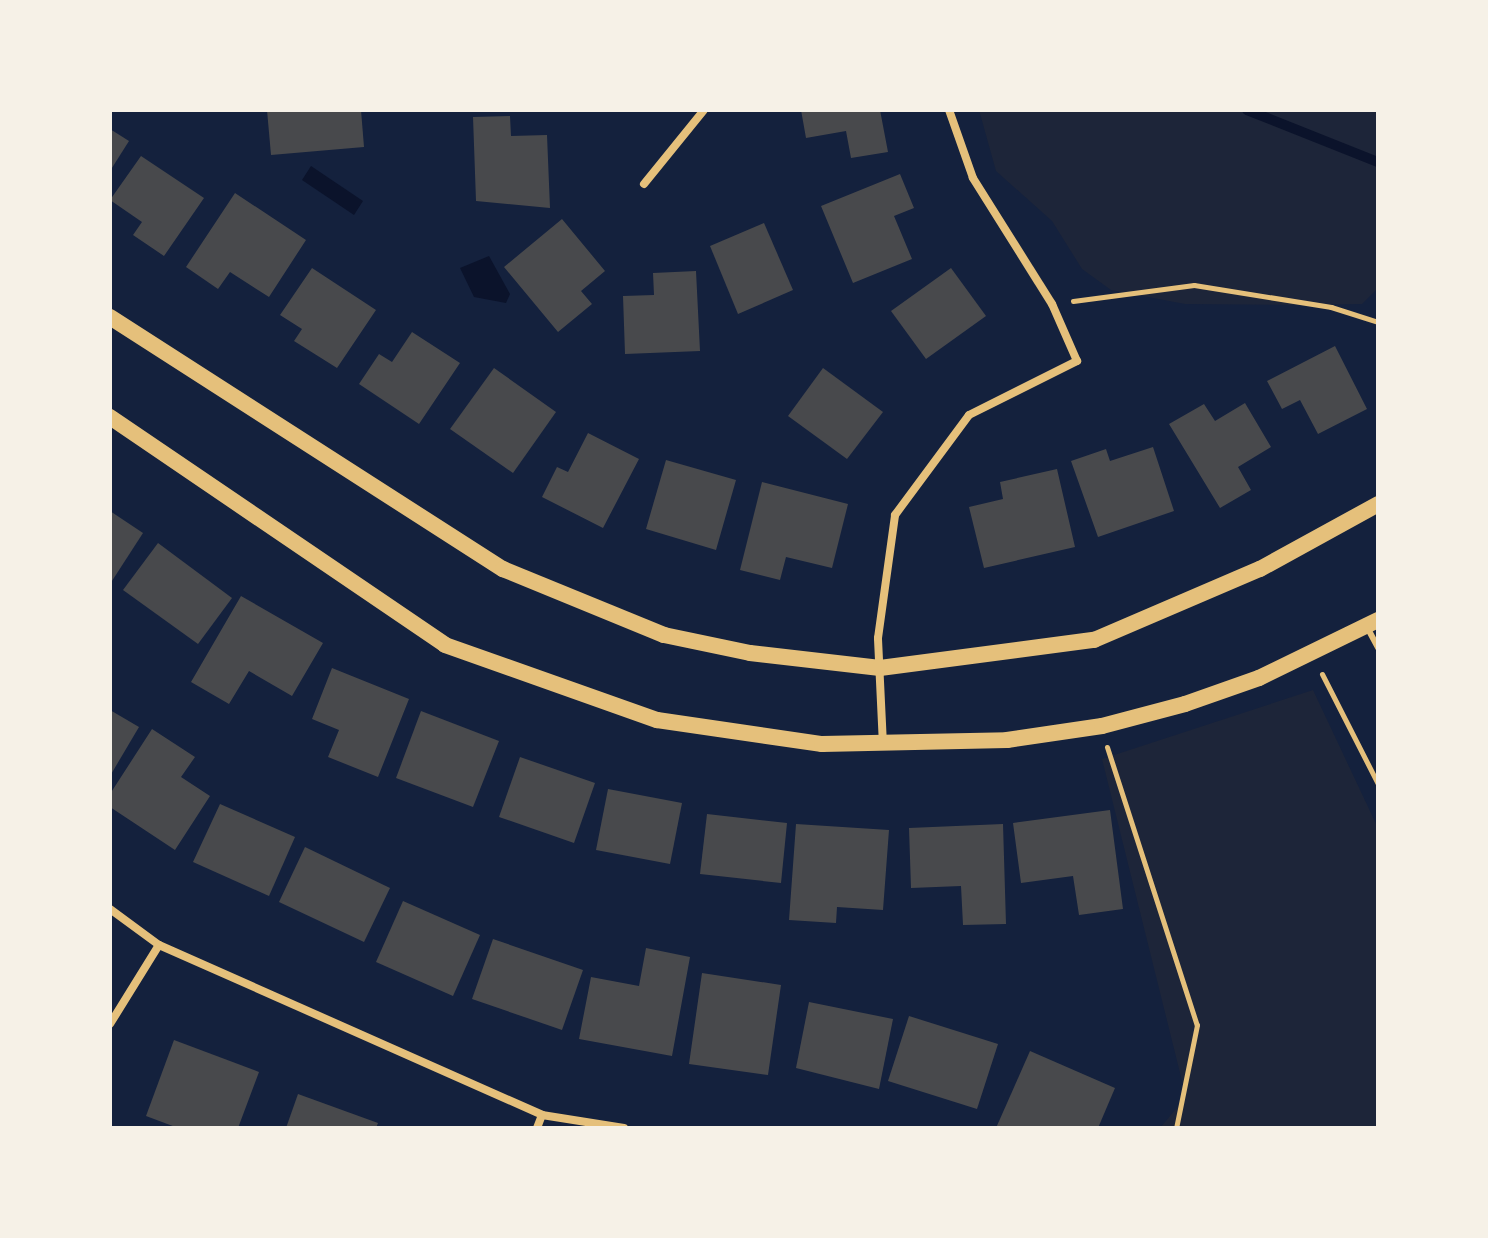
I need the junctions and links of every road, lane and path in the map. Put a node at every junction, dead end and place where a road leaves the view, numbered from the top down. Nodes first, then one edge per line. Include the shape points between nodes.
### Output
1 (704, 110) edge
2 (949, 110) edge
3 (644, 184) dead end
4 (1052, 304) junction
5 (110, 317) edge
6 (1378, 322) edge
7 (110, 417) edge
8 (1378, 504) edge
9 (1373, 623) edge
10 (1378, 648) edge
11 (1311, 654) junction
12 (880, 668) junction
13 (1102, 726) junction
14 (883, 747) junction
15 (1378, 784) edge
16 (110, 909) edge
17 (159, 945) junction
18 (110, 1024) edge
19 (542, 1115) junction
20 (537, 1128) edge
21 (624, 1128) edge
22 (1176, 1128) edge

1 - 3 street
2 - 4 street via 973,178
4 - 6 path via 1194,285 1331,307
4 - 12 street via 1077,361 969,415 895,515
5 - 12 main road via 503,569 664,635
7 - 14 main road via 445,645 657,720
8 - 12 main road via 1260,569 1094,640
9 - 10 lane
9 - 11 main road
11 - 13 main road via 1200,699
11 - 15 path
12 - 14 street
13 - 14 main road
13 - 22 path via 1197,1025
16 - 17 street
17 - 18 street
17 - 19 street
19 - 20 street
19 - 21 street

